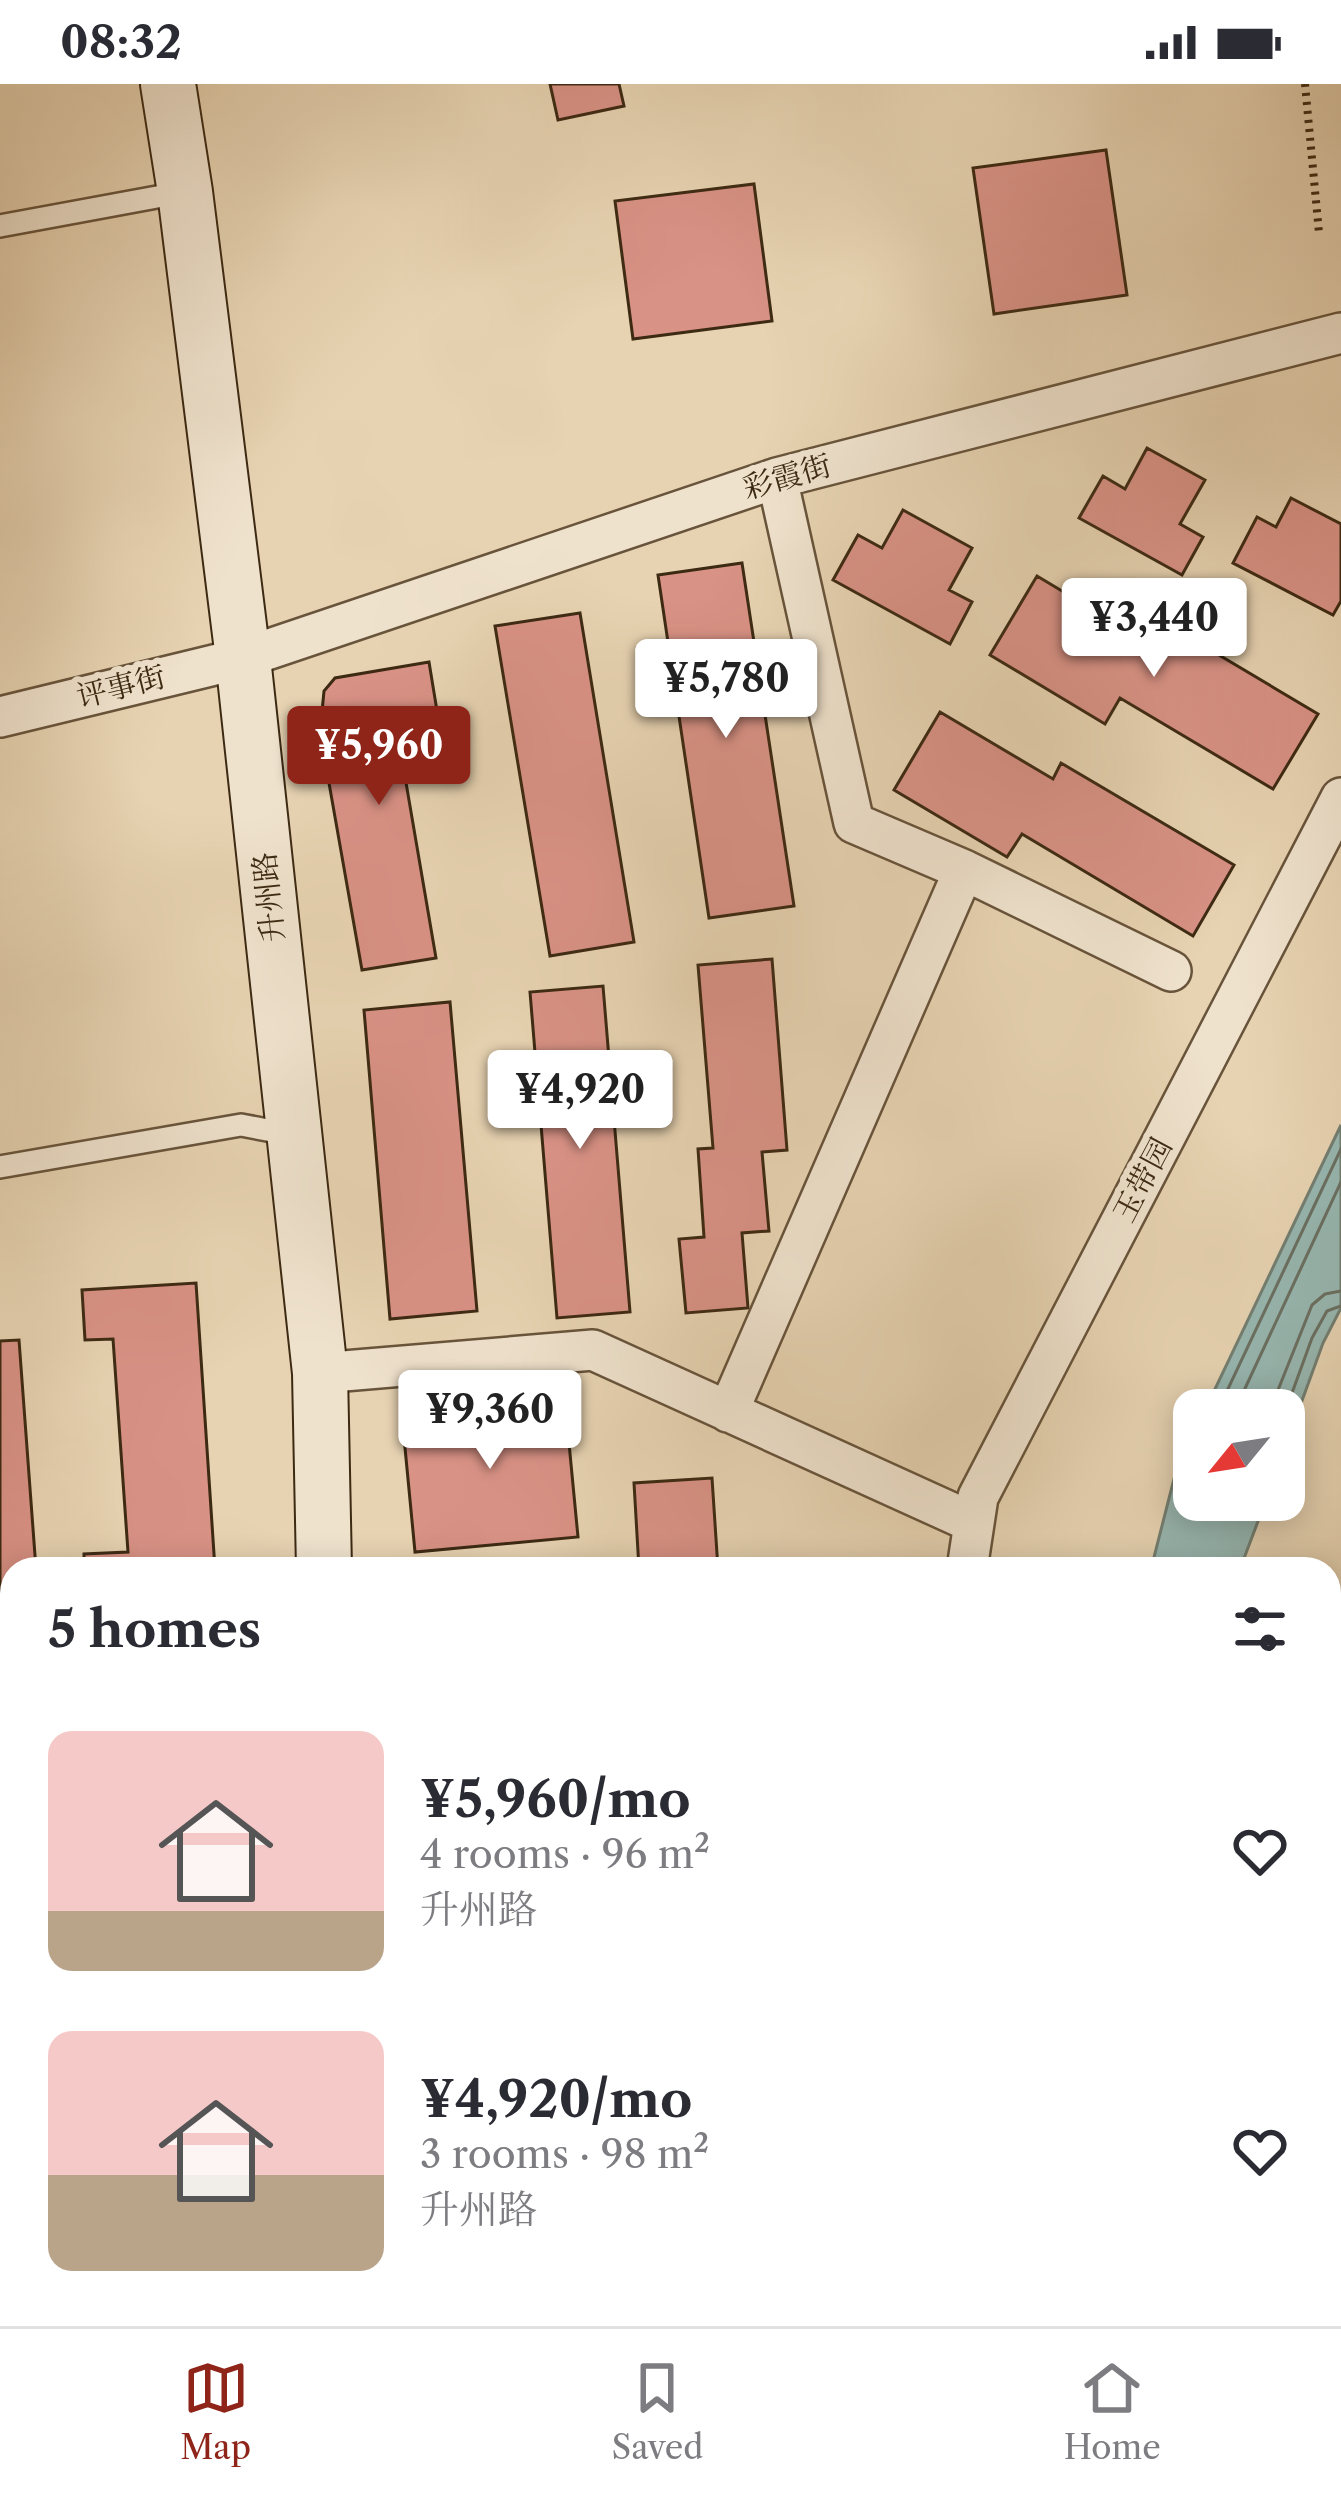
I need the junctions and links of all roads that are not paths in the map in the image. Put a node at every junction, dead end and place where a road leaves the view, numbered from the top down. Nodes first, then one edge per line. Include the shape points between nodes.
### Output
1 (167, 84) edge
2 (185, 192) junction
3 (0, 226) edge
4 (1341, 333) edge
5 (777, 478) junction
6 (243, 658) junction
7 (0, 717) edge
8 (1341, 798) edge
9 (964, 871) junction
10 (1171, 971) dead end
11 (294, 1135) junction
12 (0, 1167) edge
13 (320, 1373) junction
14 (728, 1412) junction
15 (974, 1523) junction
16 (324, 1557) edge
17 (969, 1557) edge

1 - 2 main road, 升州路
2 - 3 lane
2 - 6 main road, 升州路
4 - 5 street, 彩霞街
5 - 6 street, 彩霞街
5 - 9 street via 854,823
6 - 7 street, 评事街
6 - 11 main road, 升州路
8 - 15 street, 玉带园 via 978,1497
9 - 10 street
9 - 14 street
11 - 12 lane via 242,1125
11 - 13 main road, 升州路
13 - 14 street via 593,1350
13 - 16 main road, 升州路
14 - 15 street
15 - 17 street, 玉带园

